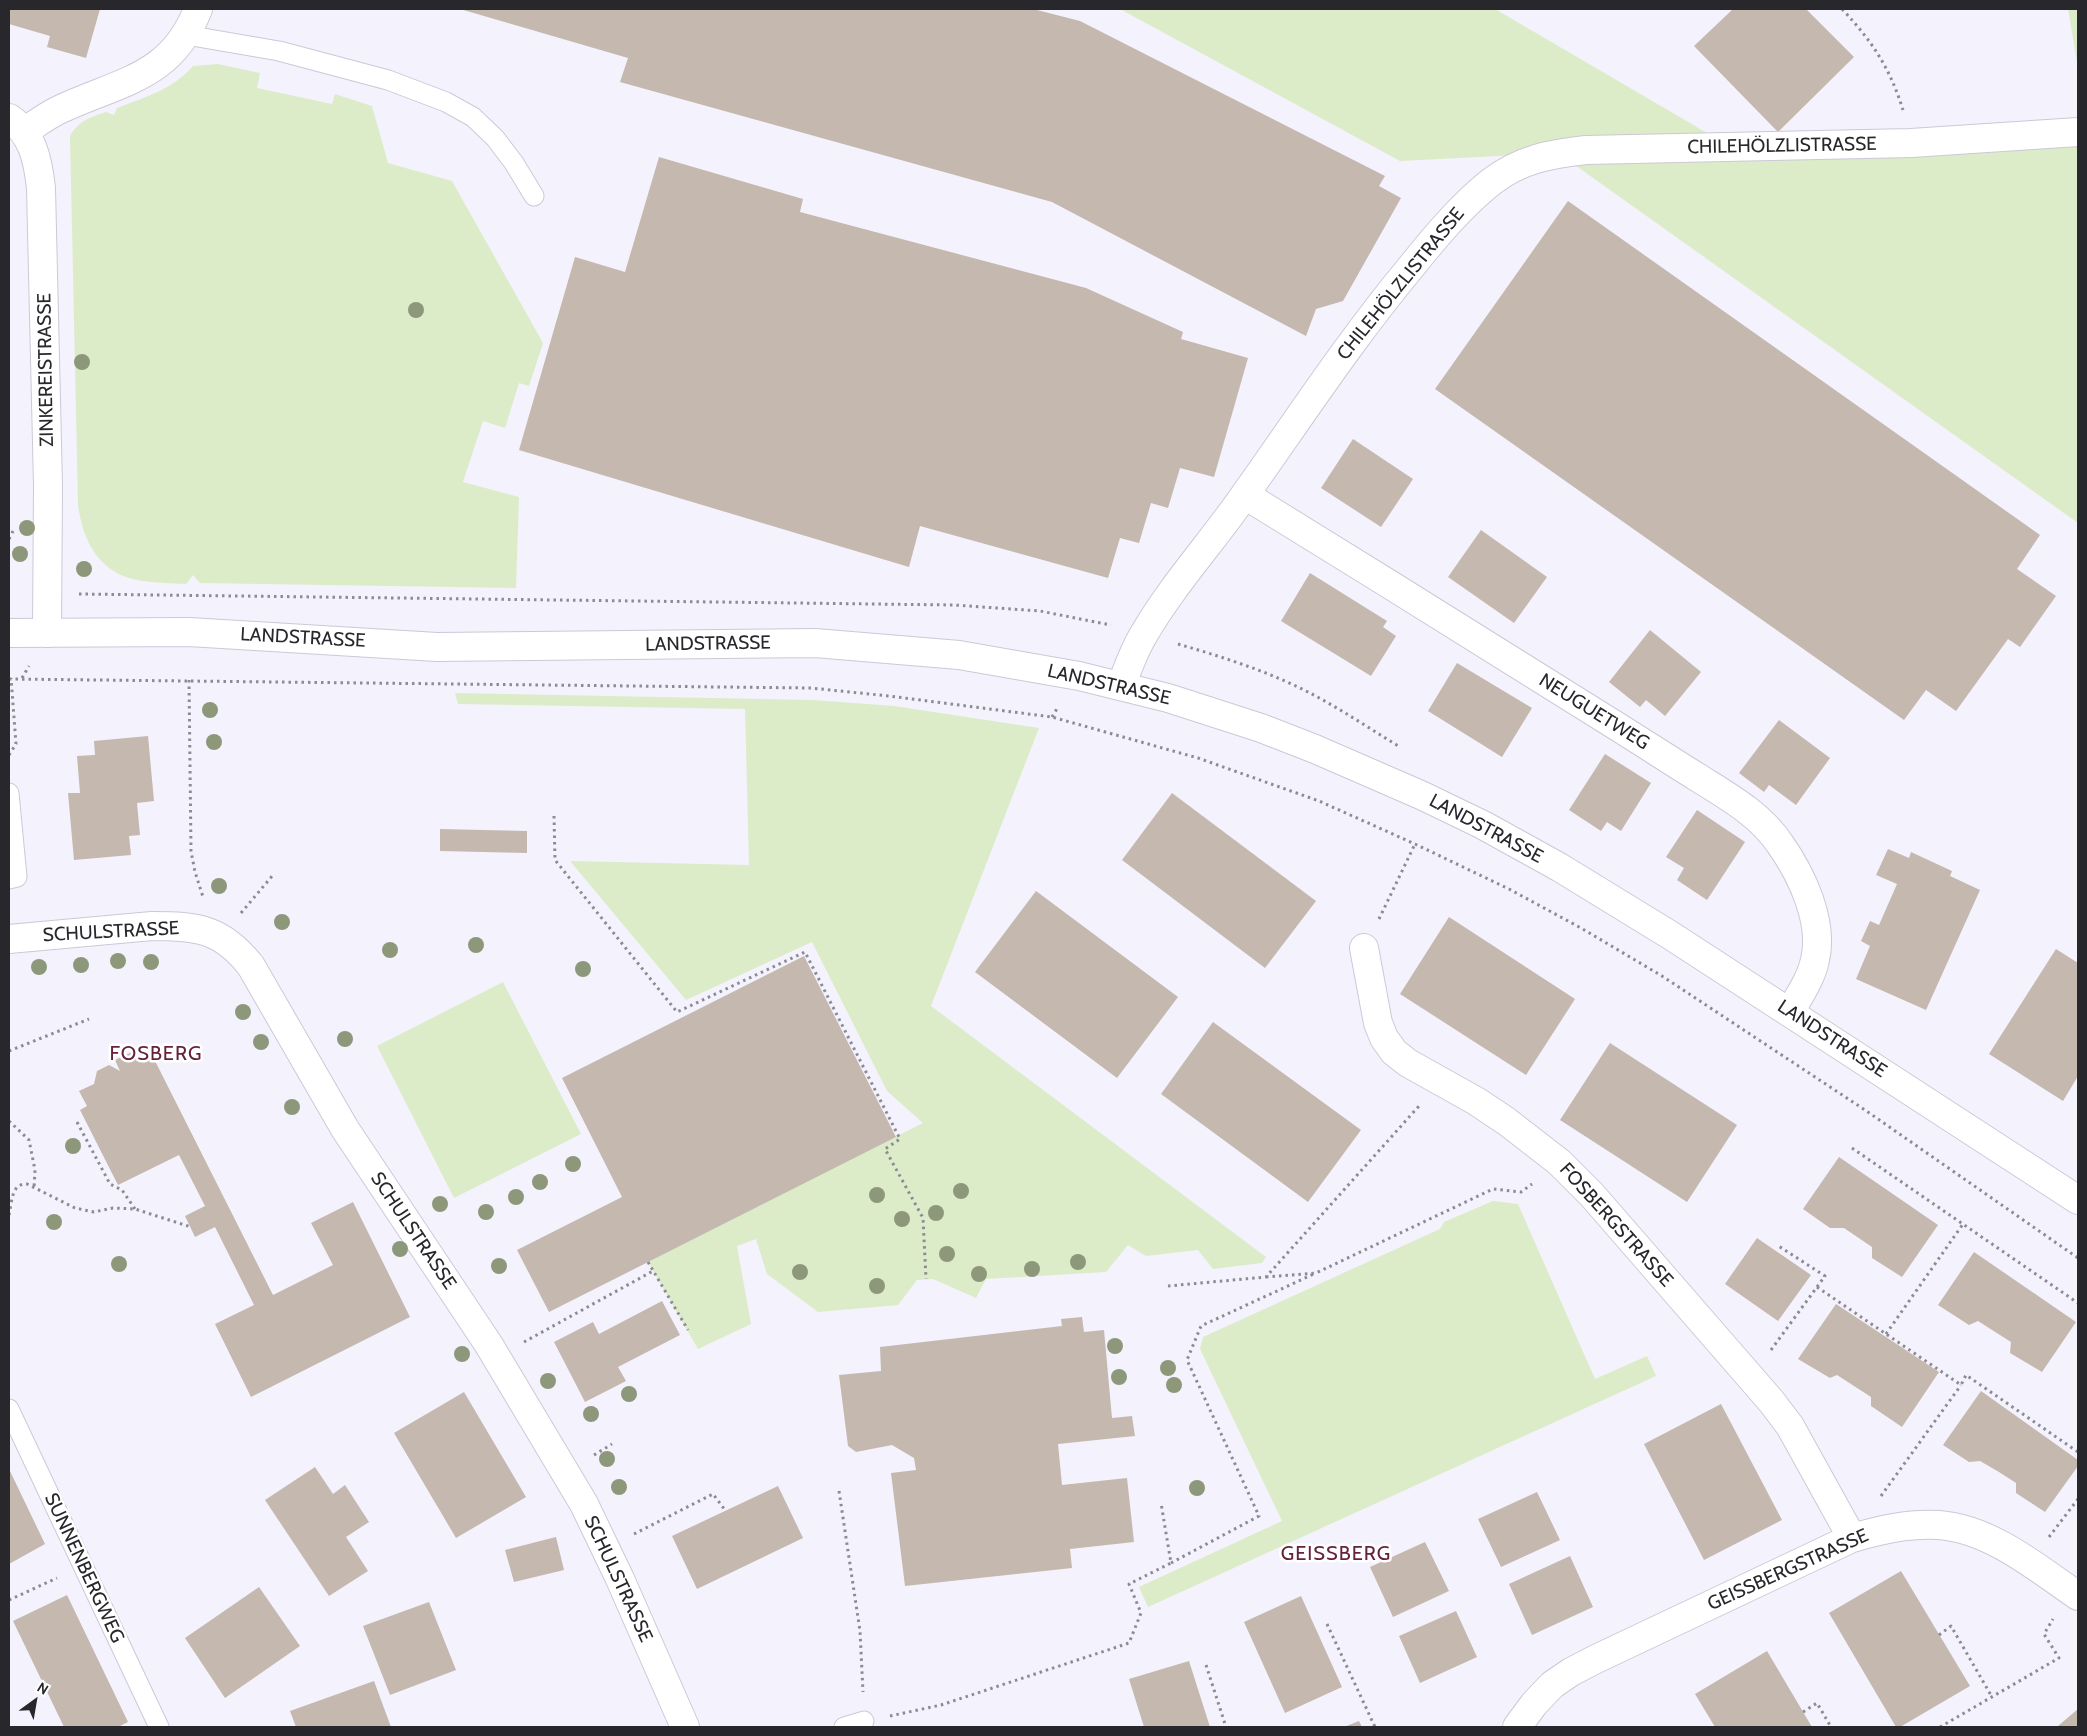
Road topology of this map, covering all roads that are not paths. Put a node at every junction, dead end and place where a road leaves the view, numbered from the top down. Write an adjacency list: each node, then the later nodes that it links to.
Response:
1 (198, 9): 2 (street)
2 (186, 35): 3 (street); 5 (lane)
3 (16, 125): 8 (street, ZINKEREISTRASSE)
4 (2078, 132): 6 (street, CHILEHÖLZLISTRASSE)
5 (534, 196)
6 (1245, 495): 9 (street, CHILEHÖLZLISTRASSE); 14 (street, NEUGUETWEG)
7 (9, 633): 8 (street, LANDSTRASSE)
8 (47, 633): 9 (street, LANDSTRASSE)
9 (1121, 686): 14 (street, LANDSTRASSE)
10 (9, 793): 11 (lane)
11 (9, 879)
12 (9, 939): 21 (street, SCHULSTRASSE)
13 (1364, 948): 17 (street, FOSBERGSTRASSE)
14 (1790, 1012): 15 (street, LANDSTRASSE)
15 (2078, 1200)
16 (9, 1409): 20 (lane, SUNNENBERGWEG)
17 (1852, 1538): 18 (street, GEISSBERGSTRASSE); 23 (street, GEISSBERGSTRASSE)
18 (2075, 1594)
19 (864, 1721): 22 (lane)
20 (159, 1727)
21 (685, 1727)
22 (844, 1727)
23 (1517, 1727)

